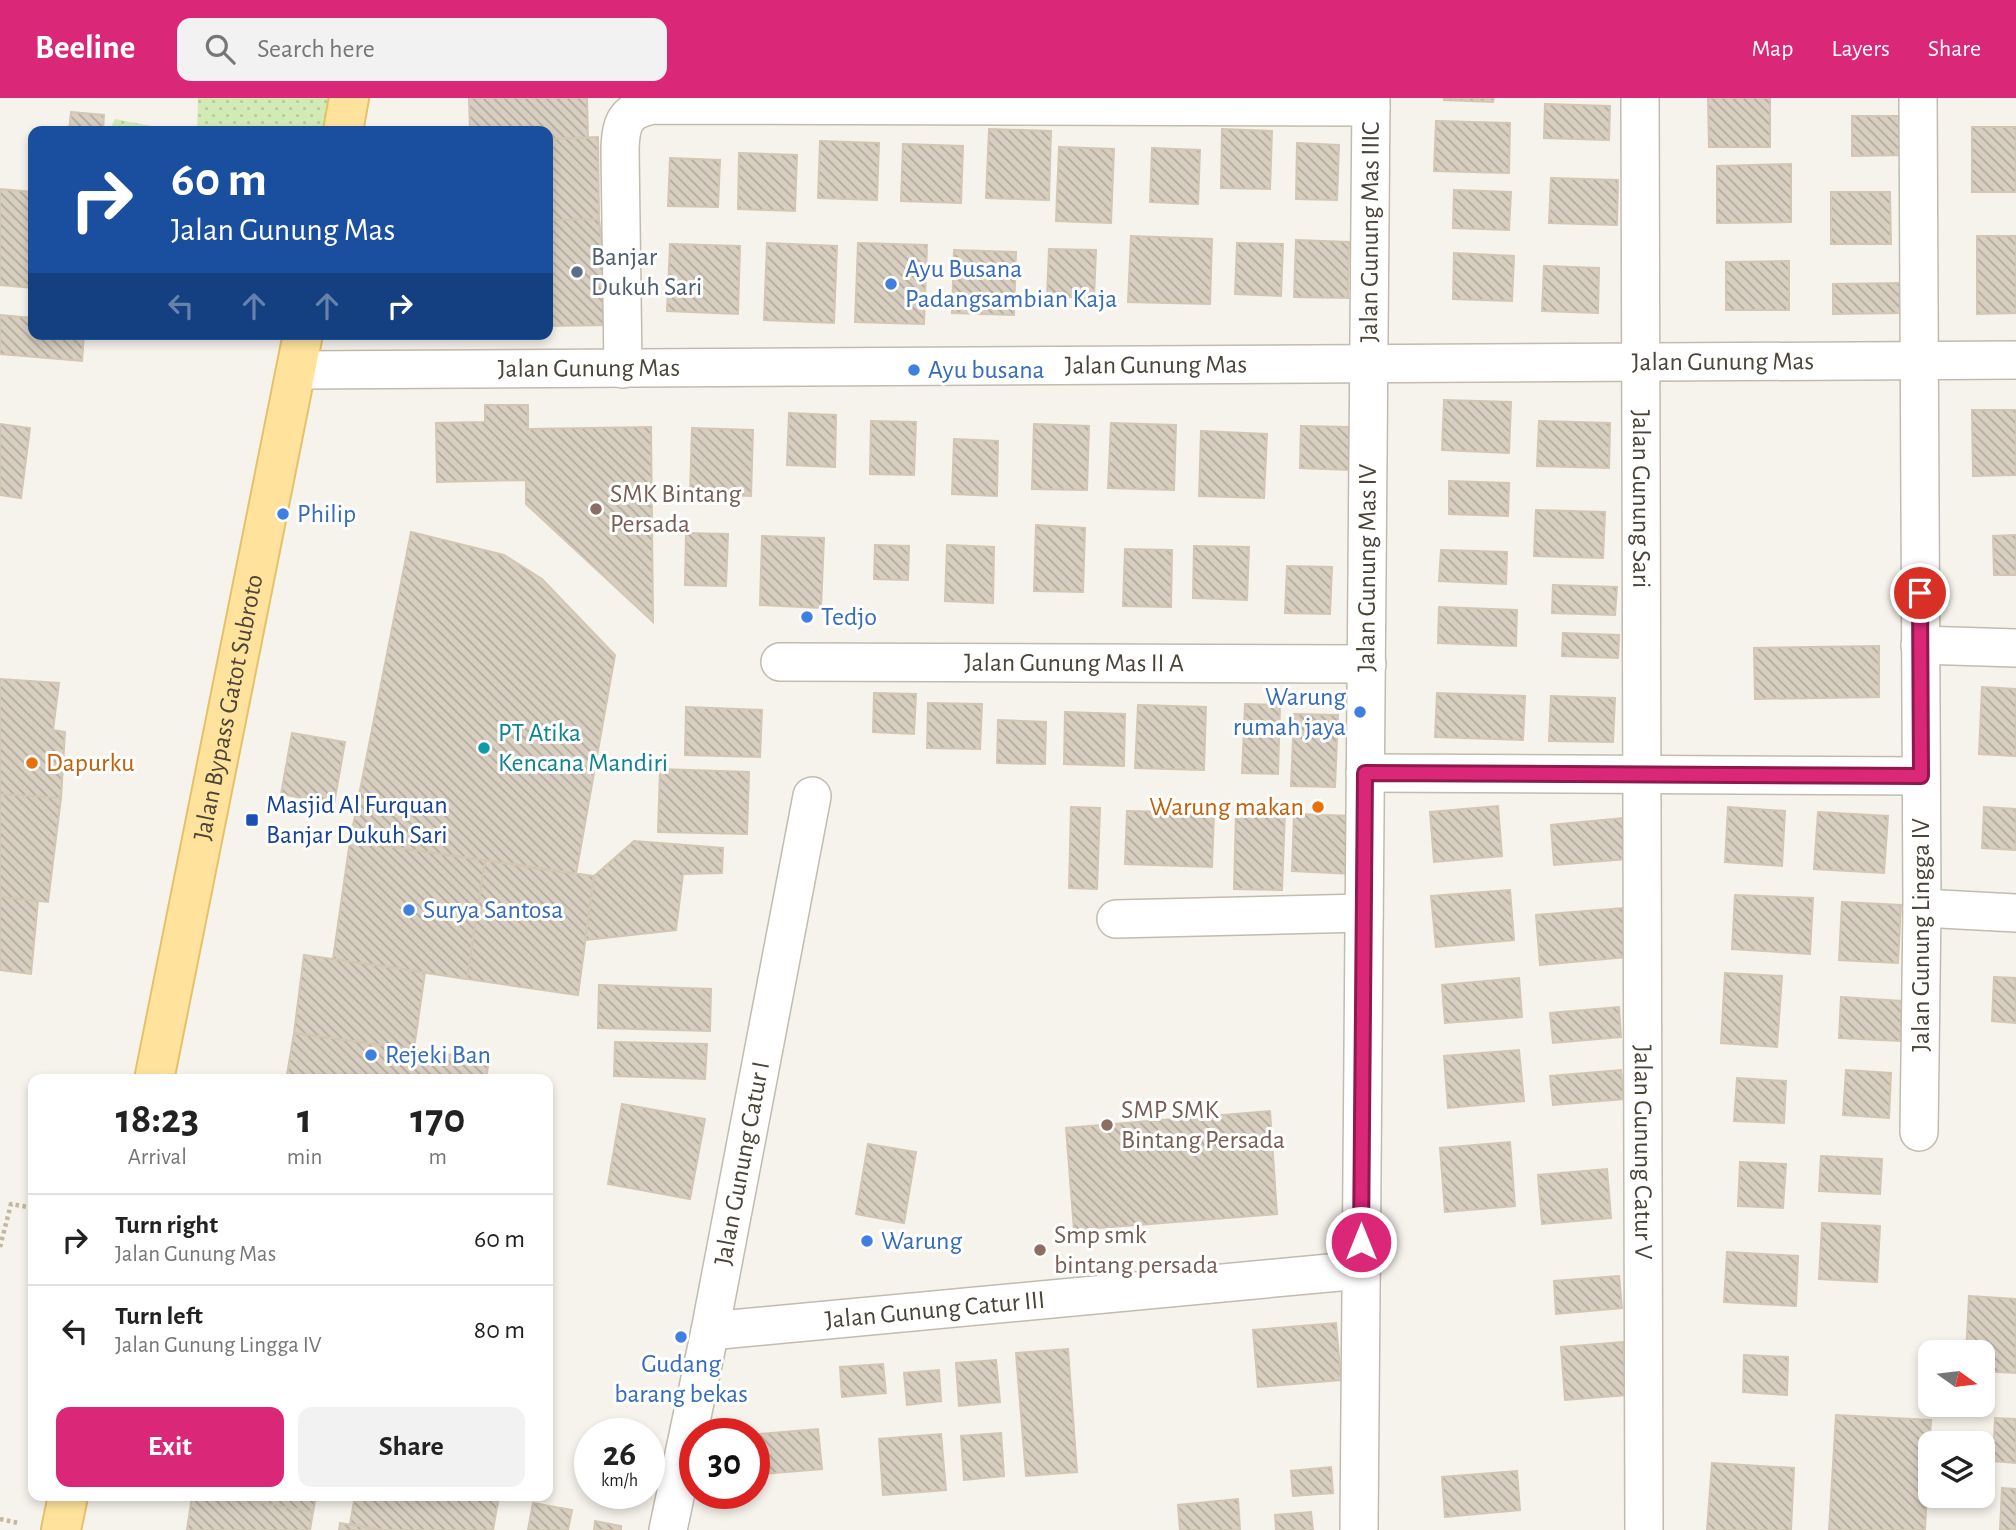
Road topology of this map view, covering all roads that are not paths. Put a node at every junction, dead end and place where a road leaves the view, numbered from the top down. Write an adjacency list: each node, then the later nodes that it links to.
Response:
1 (349, 98): 5 (main road)
2 (1640, 98): 9 (street, Jalan Gunung Sari)
3 (1918, 98): 7 (street, Jalan Gunung Lingga IV)
4 (1371, 103): 10 (street, Jalan Gunung Mas IIIC); 11 (street)
5 (344, 126)
6 (300, 352): 11 (street, Jalan Gunung Mas); 24 (main road, Jalan Bypass Gatot Subroto)
7 (1920, 360): 8 (street, Jalan Gunung Mas); 9 (street, Jalan Gunung Mas); 12 (street, Jalan Gunung Lingga IV)
8 (2016, 360)
9 (1640, 362): 10 (street, Jalan Gunung Mas); 17 (street, Jalan Gunung Sari)
10 (1369, 364): 11 (street, Jalan Gunung Mas); 15 (street, Jalan Gunung Mas IV)
11 (623, 369)
12 (1920, 645): 13 (street); 18 (street, Jalan Gunung Lingga IV)
13 (2016, 648)
14 (780, 662): 15 (street, Jalan Gunung Mas II A)
15 (1367, 664): 16 (street, Jalan Gunung Mas IV)
16 (1365, 773): 17 (street); 21 (street, Jalan Gunung Mas IV)
17 (1642, 774): 18 (street); 32 (street, Jalan Gunung Catur V)
18 (1921, 776): 20 (street, Jalan Gunung Lingga IV)
19 (812, 796): 27 (street, Jalan Gunung Catur I)
20 (1922, 908): 22 (street); 25 (street, Jalan Gunung Lingga IV)
21 (1364, 913): 23 (street); 26 (street, Jalan Gunung Mas IV)
22 (2016, 913)
23 (1116, 919)
24 (155, 1074)
25 (1919, 1132)
26 (1361, 1270): 27 (street, Jalan Gunung Catur III); 31 (street)
27 (710, 1331): 30 (street, Jalan Gunung Catur I)
28 (67, 1501): 29 (main road)
29 (61, 1530)
30 (668, 1530)
31 (1359, 1530)
32 (1644, 1530)

